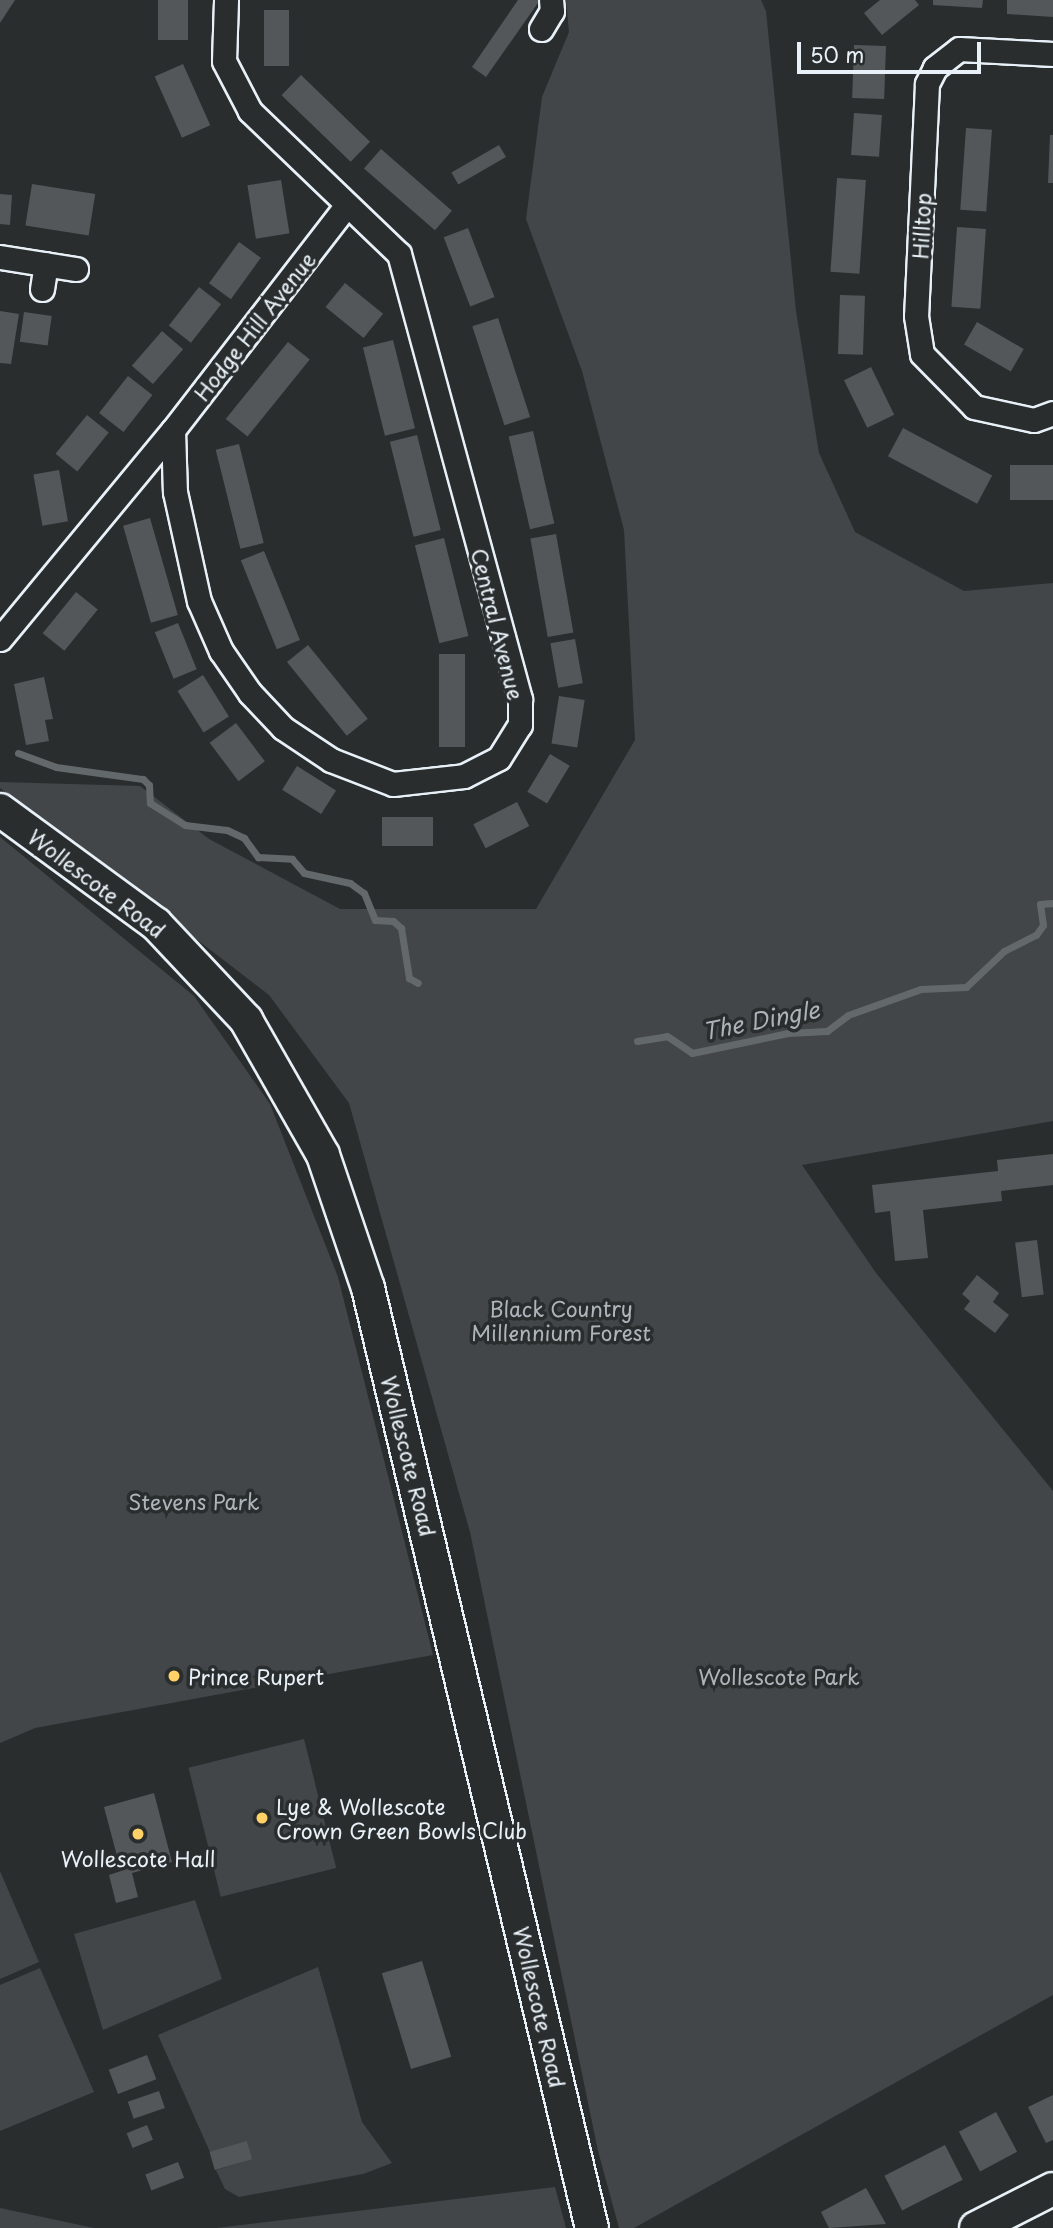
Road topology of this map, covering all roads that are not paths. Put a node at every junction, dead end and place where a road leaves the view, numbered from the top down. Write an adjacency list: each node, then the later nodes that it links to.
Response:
1 (226, 0): 5 (street)
2 (551, 0): 3 (street)
3 (541, 29)
4 (1053, 54): 10 (street, Hilltop)
5 (346, 206): 11 (street, Hodge Hill Avenue); 11 (street, Central Avenue)
6 (0, 257): 7 (street)
7 (46, 264): 8 (street); 9 (street)
8 (76, 269)
9 (41, 289)
10 (1053, 413)
11 (173, 430): 12 (street, Hodge Hill Avenue)
12 (0, 639)
13 (0, 810): 15 (street, Wollescote Road)
14 (1053, 2189): 16 (street)
15 (592, 2228)
16 (976, 2228)

